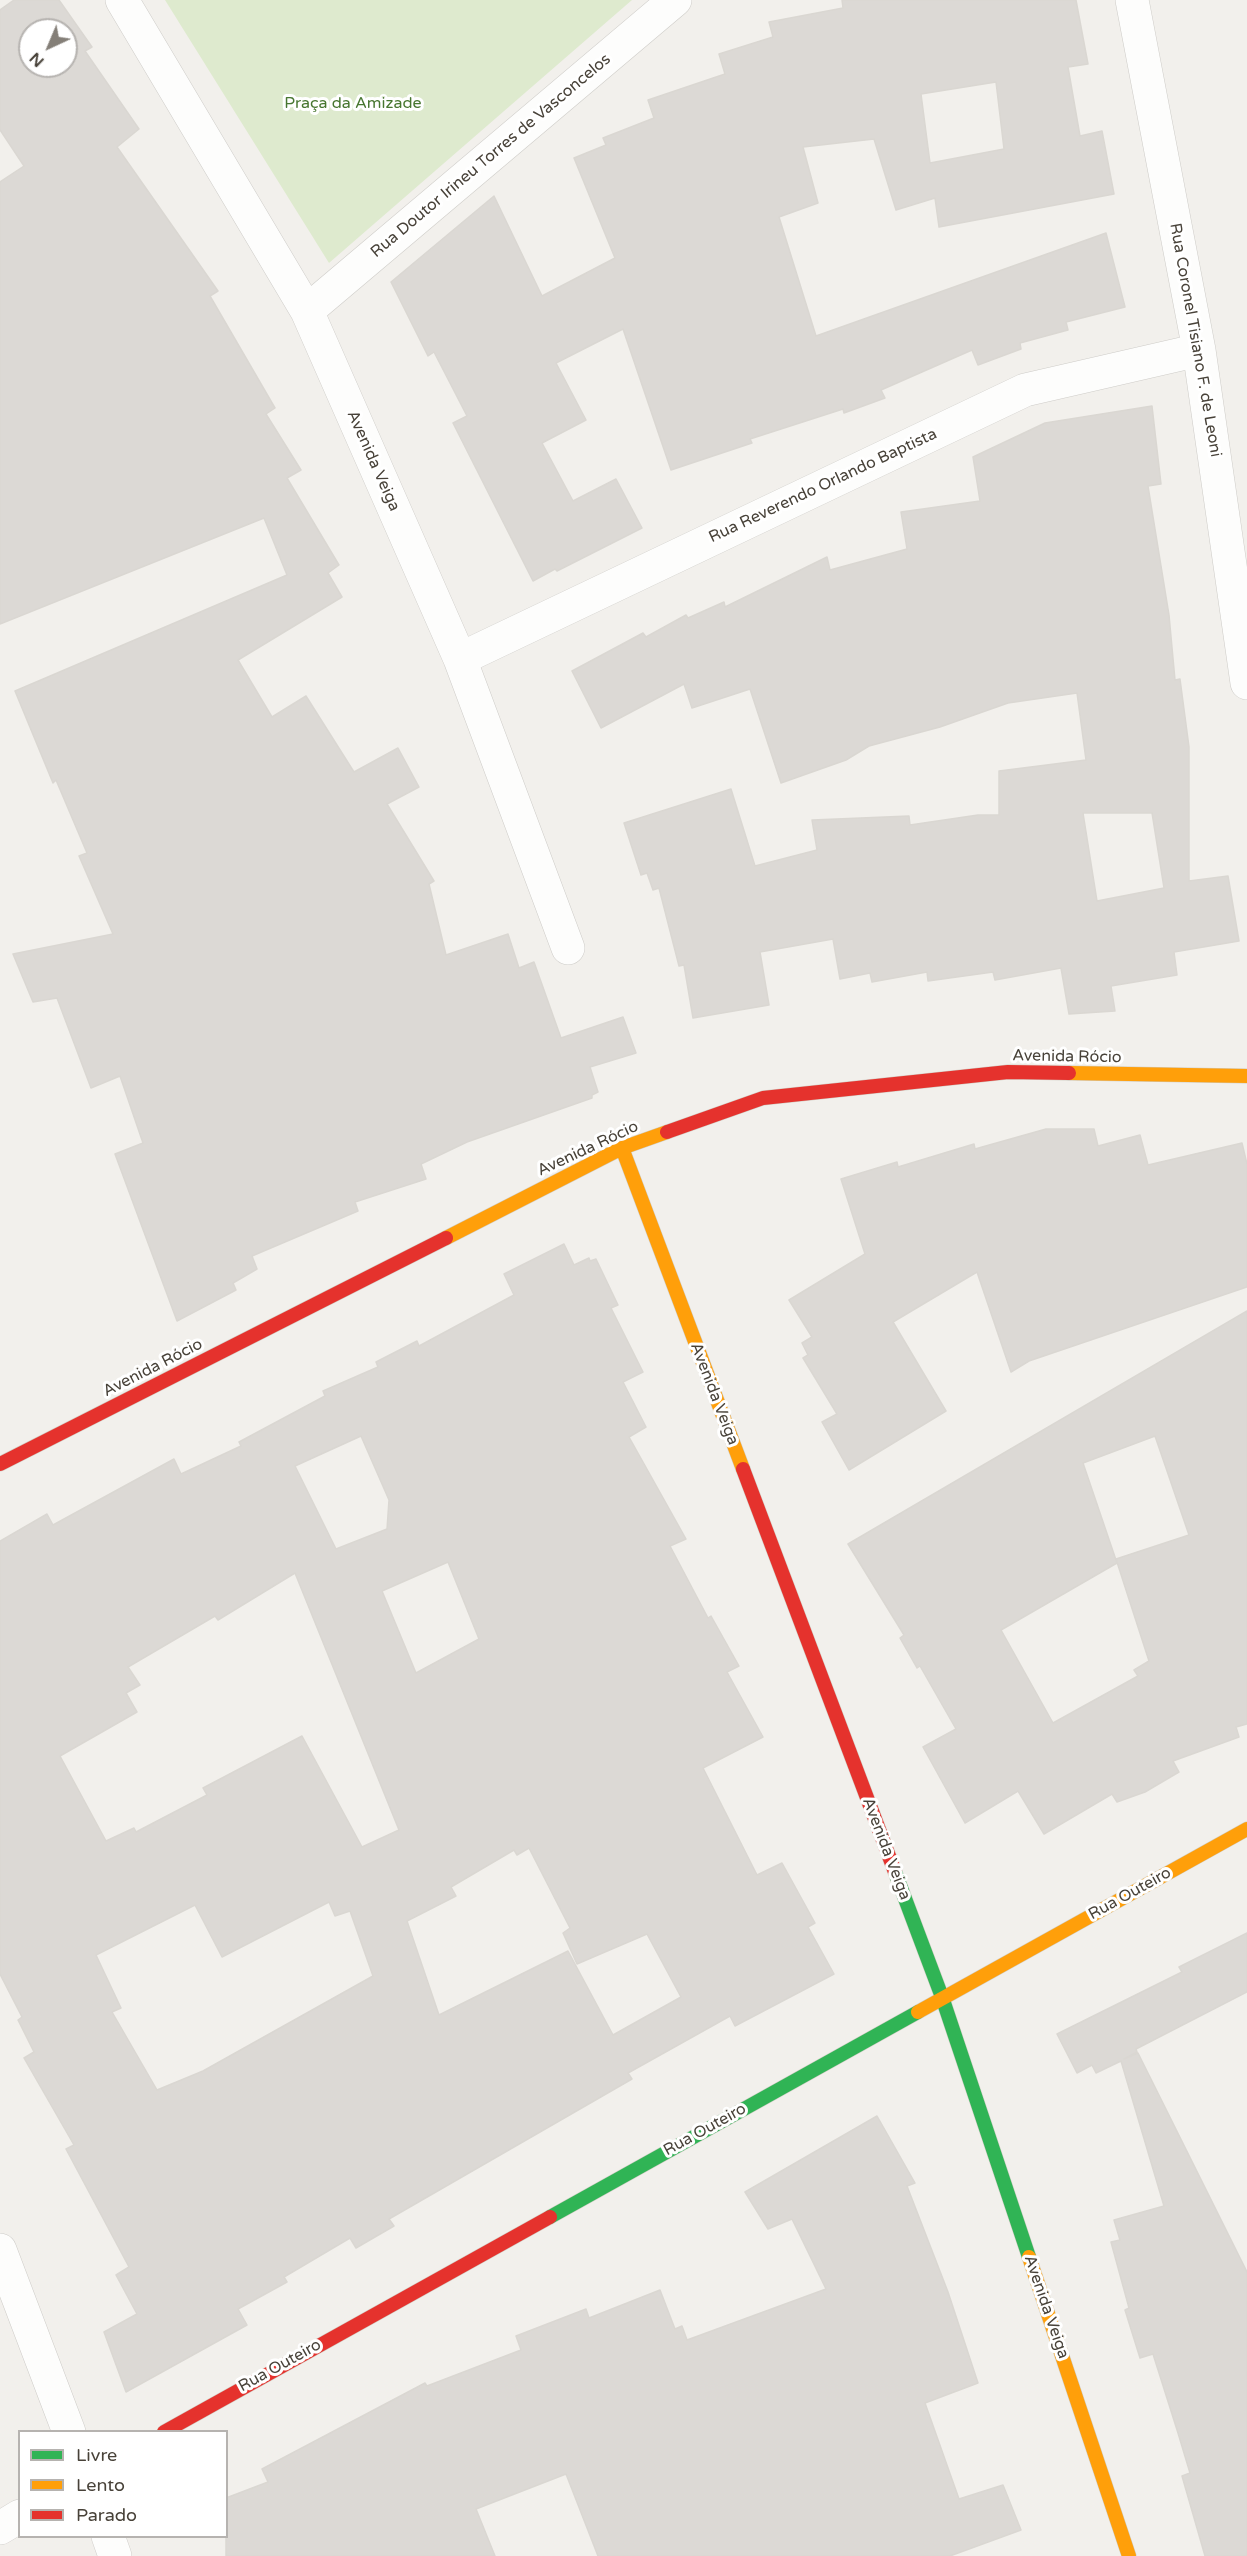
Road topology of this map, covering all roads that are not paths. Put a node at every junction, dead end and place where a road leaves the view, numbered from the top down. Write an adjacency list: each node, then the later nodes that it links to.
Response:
1 (122, 0): 4 (street, Avenida Veiga)
2 (675, 0): 4 (street, Rua Doutor Irineu Torres de Vasconcelos)
3 (1132, 0): 5 (street, Rua Coronel Tisiano F. de Leoni)
4 (307, 311): 6 (street, Avenida Veiga)
5 (1199, 350): 6 (street, Rua Reverendo Orlando Baptista); 7 (street, Rua Coronel Tisiano F. de Leoni)
6 (460, 659): 8 (street, Avenida Veiga)
7 (1247, 683)
8 (568, 948)
9 (1247, 1076): 10 (street, Avenida Rócio)
10 (622, 1148): 11 (street, Avenida Rócio); 13 (street, Avenida Veiga)
11 (0, 1464)
12 (1247, 1829): 13 (street, Rua Outeiro)
13 (942, 1997): 16 (street, Rua Outeiro); 21 (street, Avenida Veiga)
14 (0, 2250): 15 (street)
15 (68, 2430)
16 (168, 2430)
17 (18, 2517): 18 (street)
18 (0, 2528)
19 (109, 2538): 20 (street)
20 (115, 2556)
21 (1129, 2556)

